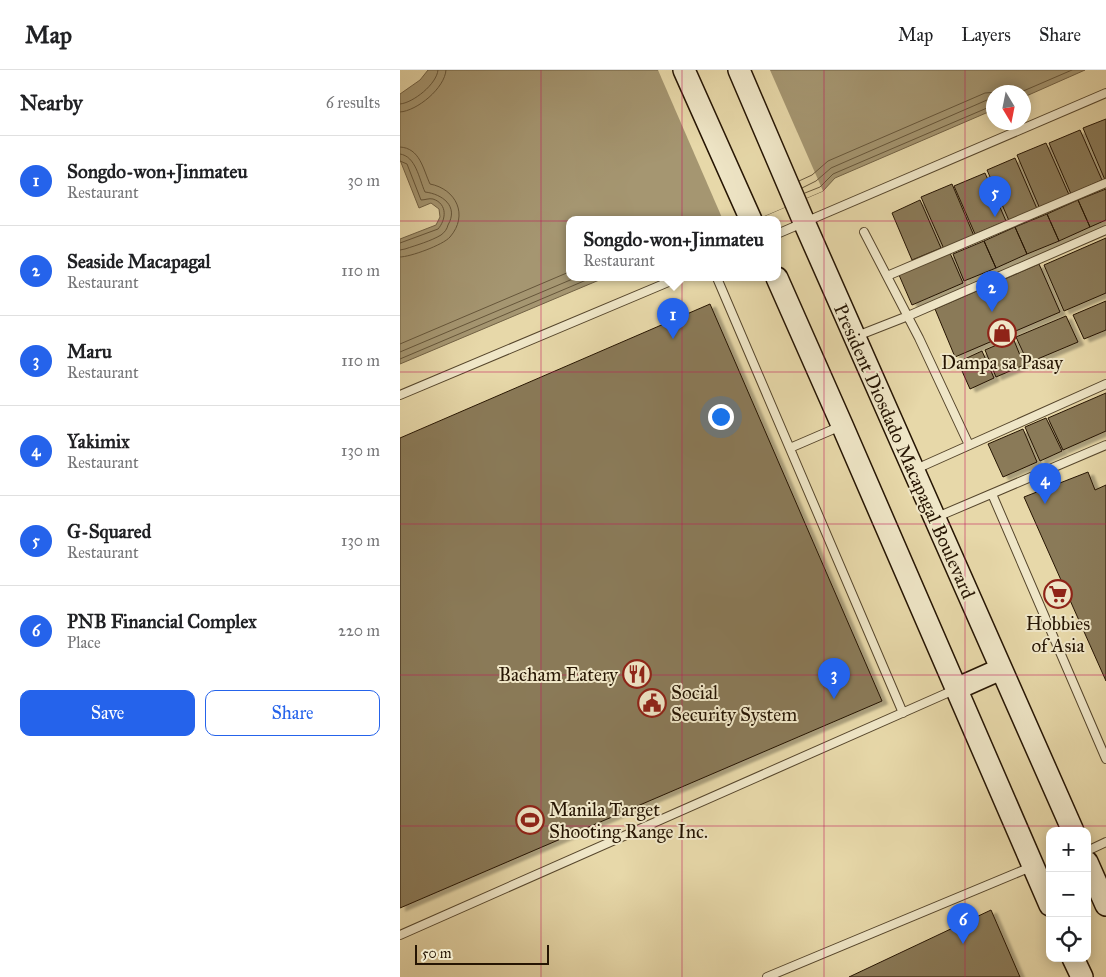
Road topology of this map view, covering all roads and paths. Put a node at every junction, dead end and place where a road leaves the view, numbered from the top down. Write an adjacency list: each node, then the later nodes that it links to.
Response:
1 (684, 70): 5 (main road)
2 (739, 70): 6 (main road, President Diosdado Macapagal Boulevard)
3 (1106, 93): 6 (lane)
4 (1106, 183): 10 (lane)
5 (749, 216)
6 (804, 222): 8 (lane); 15 (main road, President Diosdado Macapagal Boulevard)
7 (1106, 230): 14 (lane)
8 (781, 232)
9 (864, 232): 10 (lane)
10 (887, 276): 14 (lane)
11 (671, 281): 17 (lane)
12 (718, 281): 21 (lane)
13 (777, 281): 18 (main road)
14 (908, 316): 15 (lane); 19 (lane)
15 (855, 336): 22 (main road, President Diosdado Macapagal Boulevard)
16 (1106, 384): 19 (lane)
17 (400, 395)
18 (842, 425): 21 (lane); 26 (main road)
19 (969, 445): 22 (lane)
20 (1106, 445): 23 (lane)
21 (790, 448): 27 (lane)
22 (914, 470): 24 (main road, President Diosdado Macapagal Boulevard)
23 (992, 494): 24 (lane); 28 (lane)
24 (935, 518): 25 (main road, President Diosdado Macapagal Boulevard)
25 (1001, 669): 26 (main road); 29 (main road, President Diosdado Macapagal Boulevard)
26 (956, 689): 27 (lane); 32 (main road)
27 (903, 712): 36 (lane)
28 (1106, 759)
29 (1072, 827)
30 (1106, 842): 31 (lane)
31 (1091, 849)
32 (1033, 866): 34 (main road); 38 (lane)
33 (1091, 871): 35 (main road)
34 (1046, 896)
35 (1106, 905)
36 (400, 935)
37 (1075, 962): 39 (main road)
38 (766, 977)
39 (1082, 977)

